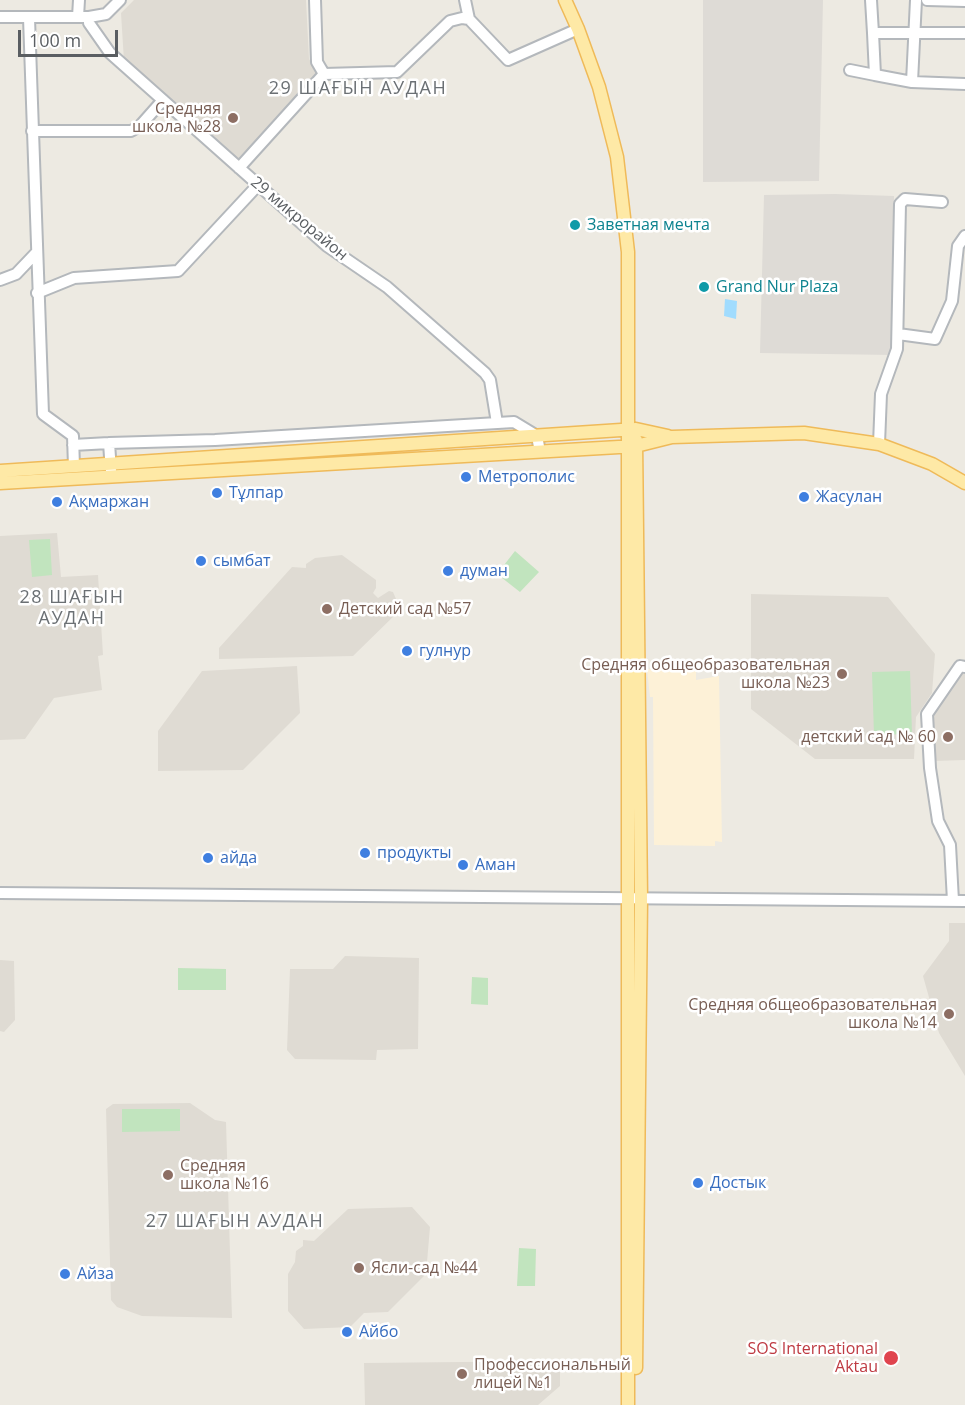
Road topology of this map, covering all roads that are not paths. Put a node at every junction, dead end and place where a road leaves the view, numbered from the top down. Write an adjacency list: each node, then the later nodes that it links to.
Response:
1 (79, 0): 12 (street)
2 (120, 0): 12 (street)
3 (315, 0): 20 (street)
4 (465, 0): 14 (street)
5 (565, 0): 15 (main road)
6 (573, 0): 15 (main road)
7 (871, 0): 17 (street)
8 (916, 0): 16 (street)
9 (927, 0): 10 (street)
10 (965, 0)
11 (0, 17): 13 (street)
12 (84, 17): 13 (street); 24 (street, 29 микрорайон)
13 (29, 18): 25 (street)
14 (469, 19): 15 (street); 20 (street)
15 (581, 27): 35 (main road)
16 (916, 32): 17 (street); 18 (street); 22 (street)
17 (873, 33): 21 (street)
18 (965, 33)
19 (849, 70): 21 (street)
20 (324, 74): 26 (street)
21 (875, 75): 22 (street)
22 (912, 82): 23 (street)
23 (965, 84)
24 (163, 100): 25 (street); 26 (street, 29 микрорайон)
25 (32, 131): 30 (street)
26 (239, 168): 27 (street, 29 микрорайон)
27 (258, 185): 32 (street); 34 (street, 29 микрорайон)
28 (942, 202): 33 (street)
29 (965, 236): 33 (street)
30 (36, 253): 31 (street); 32 (street)
31 (0, 280)
32 (37, 293): 40 (street)
33 (898, 334): 39 (street)
34 (497, 423): 36 (street); 38 (street)
35 (632, 429): 36 (main road); 37 (main road); 41 (main road)
36 (537, 436): 42 (street); 44 (main road)
37 (672, 437): 39 (main road); 41 (main road)
38 (109, 443): 40 (street); 44 (street)
39 (879, 444): 47 (main road)
40 (73, 445): 43 (street)
41 (632, 446): 42 (main road); 50 (main road); 51 (main road)
42 (540, 452): 44 (main road)
43 (74, 467): 44 (main road); 45 (main road)
44 (111, 470): 46 (main road)
45 (0, 471)
46 (0, 483)
47 (965, 483)
48 (963, 667): 52 (street)
49 (0, 893): 50 (street)
50 (627, 899): 51 (street); 54 (main road)
51 (640, 899): 52 (street); 55 (main road)
52 (953, 901): 53 (street)
53 (965, 901)
54 (628, 1405)
55 (636, 1405)

